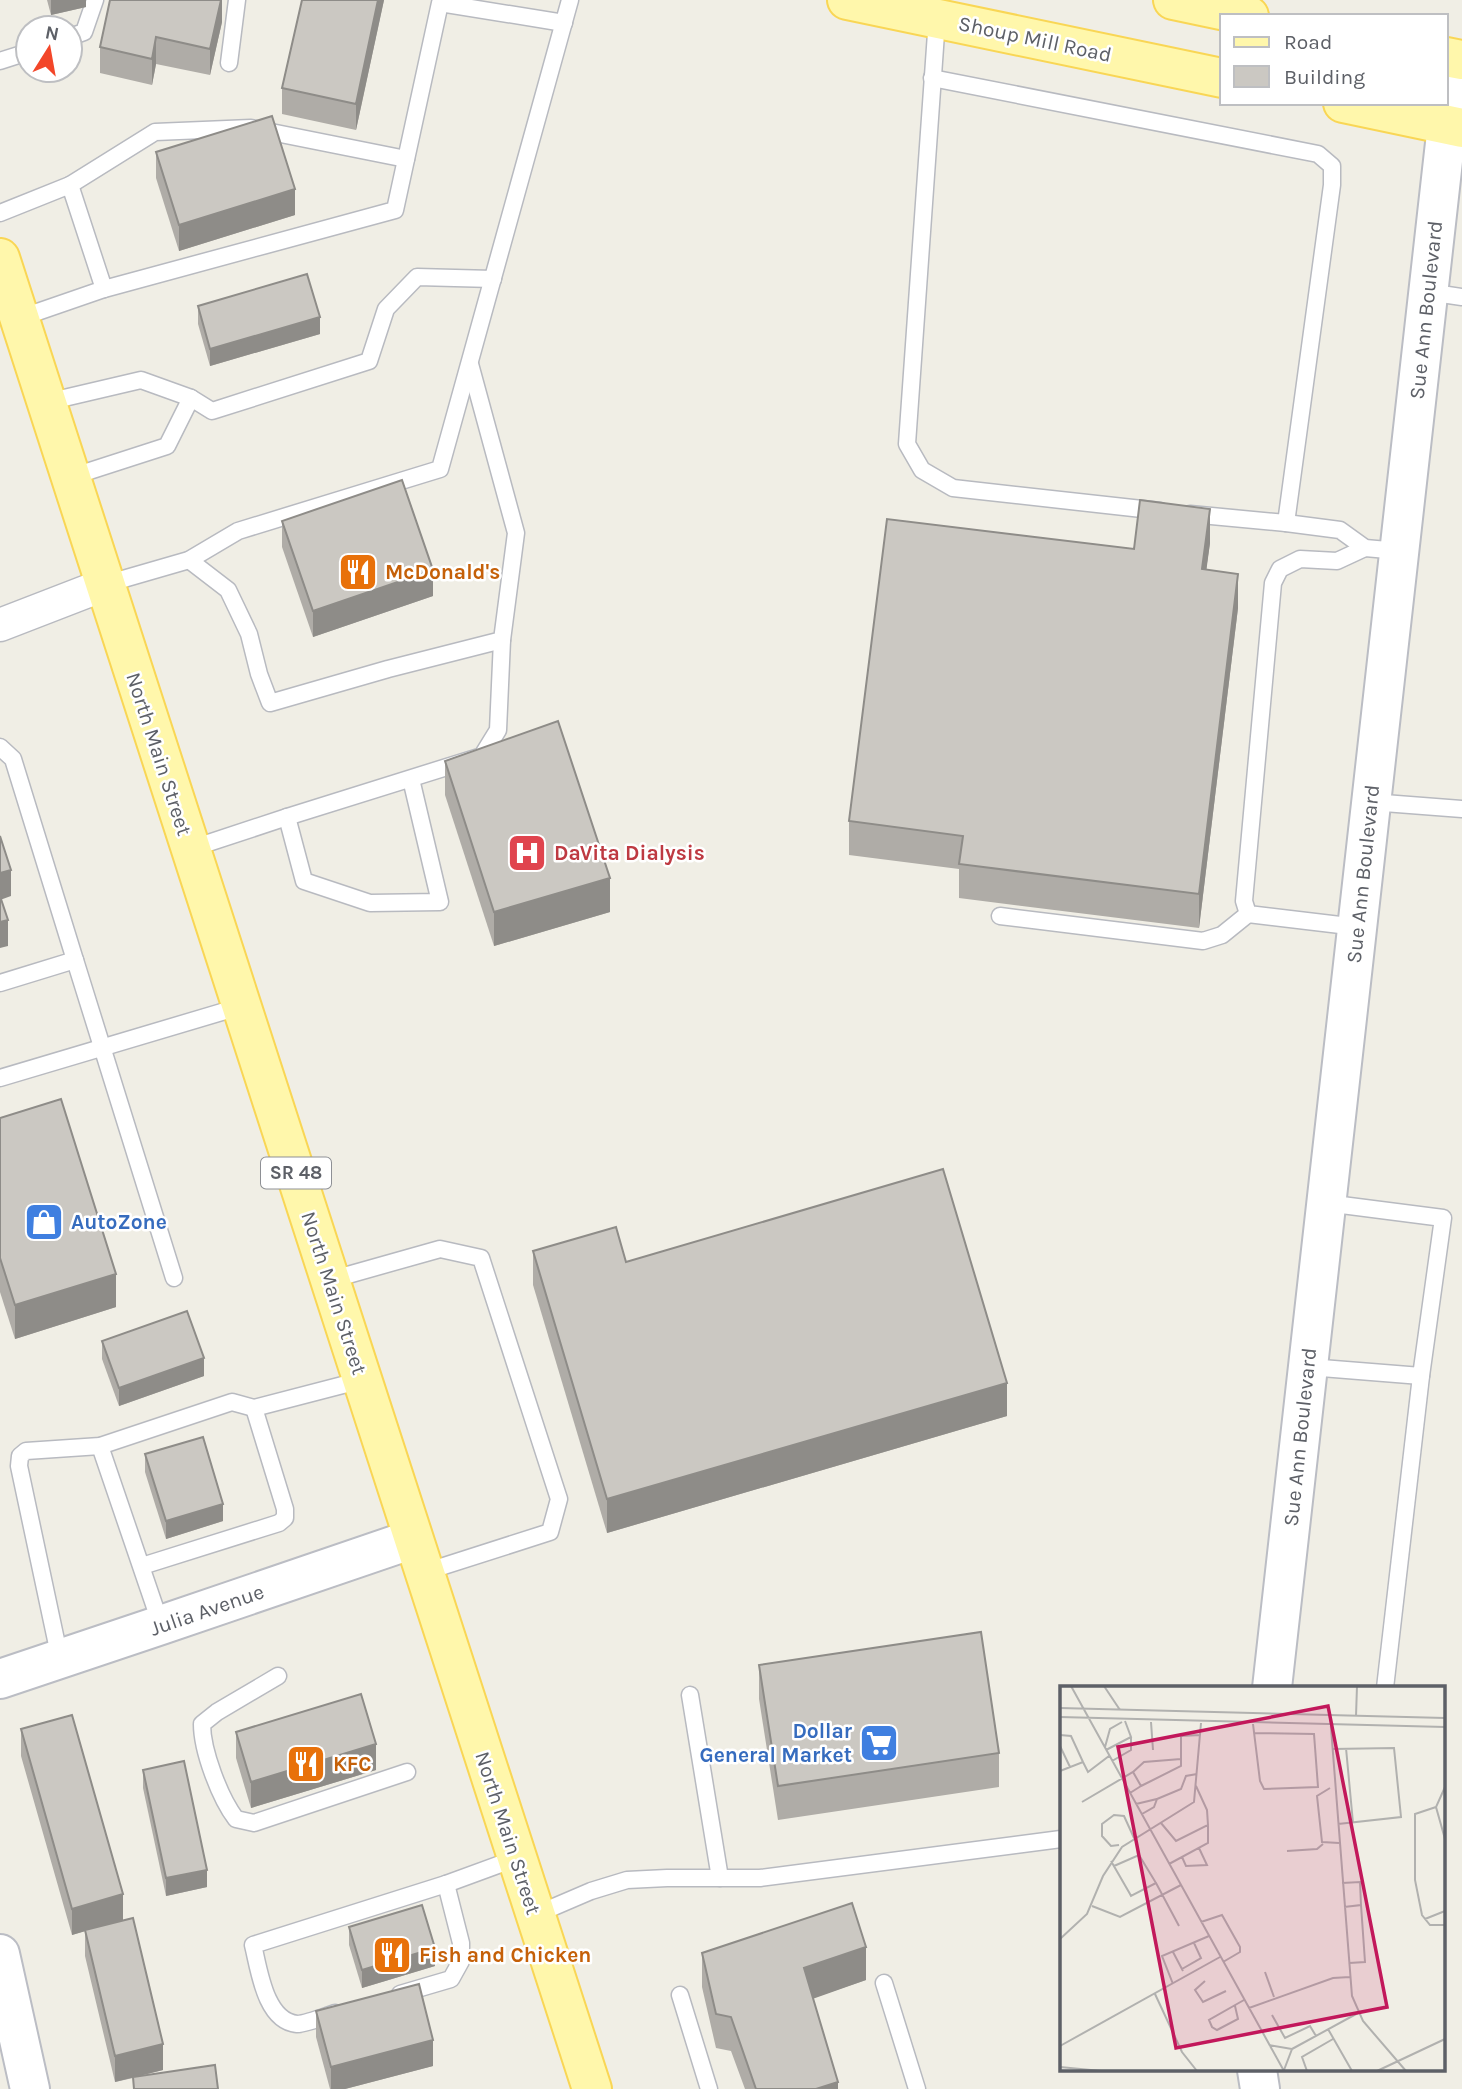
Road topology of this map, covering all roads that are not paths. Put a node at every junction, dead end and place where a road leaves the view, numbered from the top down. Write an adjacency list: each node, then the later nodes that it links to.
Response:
1 (95, 0): 9 (lane)
2 (237, 0): 11 (lane)
3 (570, 0): 8 (lane)
4 (847, 0): 7 (main road, Shoup Mill Road)
5 (1173, 0): 6 (main road)
6 (1240, 14)
7 (937, 19): 12 (lane); 13 (main road, Shoup Mill Road)
8 (564, 23): 16 (lane); 20 (lane)
9 (84, 32)
10 (1456, 59): 15 (street, Sue Ann Boulevard)
11 (229, 63)
12 (932, 78): 28 (lane); 28 (lane)
13 (1220, 78)
14 (1352, 105): 15 (main road)
15 (1454, 127): 22 (street, Sue Ann Boulevard)
16 (406, 159): 17 (lane); 21 (lane)
17 (70, 185): 18 (lane); 21 (lane)
18 (0, 213)
19 (0, 258): 23 (main road, North Main Street / SR 48)
20 (493, 279): 24 (lane); 25 (lane)
21 (104, 289): 23 (lane)
22 (1445, 295): 29 (street, Sue Ann Boulevard)
23 (20, 318): 26 (main road, North Main Street / SR 48)
24 (470, 363): 30 (lane); 33 (lane)
25 (191, 398): 26 (lane); 27 (lane)
26 (47, 402): 27 (main road, North Main Street / SR 48)
27 (71, 477): 31 (main road, North Main Street / SR 48)
28 (1286, 523): 29 (lane)
29 (1382, 550): 36 (street, Sue Ann Boulevard); 40 (lane)
30 (189, 560): 31 (lane); 33 (lane)
31 (106, 584): 32 (street); 39 (main road, North Main Street / SR 48)
32 (0, 625)
33 (502, 639): 35 (lane)
34 (0, 747): 43 (lane)
35 (411, 779): 38 (lane); 38 (lane)
36 (1371, 802): 37 (lane); 42 (street, Sue Ann Boulevard)
37 (1462, 809)
38 (286, 817): 39 (lane)
39 (190, 849): 45 (main road, North Main Street / SR 48)
40 (1248, 914): 41 (lane); 42 (lane)
41 (1000, 916)
42 (1357, 927): 48 (street, Sue Ann Boulevard)
43 (75, 960): 44 (lane); 46 (lane)
44 (0, 983)
45 (242, 1006): 46 (lane); 50 (main road, North Main Street / SR 48)
46 (102, 1048): 47 (lane); 49 (lane)
47 (0, 1078)
48 (1326, 1203): 51 (street, Sue Ann Boulevard); 52 (lane)
49 (173, 1278)
50 (330, 1280): 53 (main road, North Main Street / SR 48); 56 (lane)
51 (1308, 1367): 52 (lane); 62 (street, Sue Ann Boulevard)
52 (1421, 1376): 63 (lane)
53 (362, 1380): 54 (lane); 56 (main road, North Main Street / SR 48)
54 (254, 1408): 55 (lane); 57 (lane)
55 (100, 1446): 57 (lane); 59 (lane)
56 (418, 1556): 58 (street, Julia Avenue); 67 (main road, North Main Street / SR 48)
57 (142, 1566): 58 (lane)
58 (162, 1625): 59 (street, Julia Avenue)
59 (60, 1659): 61 (street, Julia Avenue)
60 (278, 1676): 65 (lane)
61 (0, 1679)
62 (1272, 1686)
63 (1385, 1686)
64 (690, 1695): 68 (lane)
65 (407, 1772)
66 (1060, 1839): 68 (lane)
67 (517, 1858): 69 (lane); 70 (main road, North Main Street / SR 48)
68 (720, 1878): 70 (lane)
69 (446, 1884): 74 (lane); 75 (lane)
70 (535, 1915): 77 (main road, North Main Street / SR 48)
71 (0, 1954): 76 (street)
72 (884, 1983): 79 (lane)
73 (680, 1995): 78 (lane)
74 (387, 1998)
75 (349, 2009)
76 (30, 2089)
77 (592, 2089)
78 (709, 2089)
79 (917, 2089)

